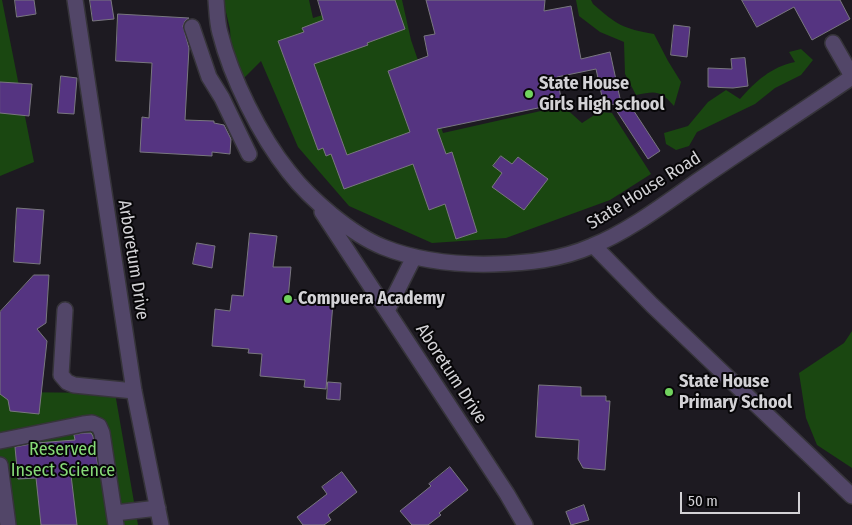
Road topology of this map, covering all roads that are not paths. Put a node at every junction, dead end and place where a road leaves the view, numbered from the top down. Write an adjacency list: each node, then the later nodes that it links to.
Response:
1 (74, 0): 14 (street, Arboretum Drive)
2 (216, 0): 6 (street, State House Road)
3 (192, 27): 7 (street)
4 (833, 42): 5 (street)
5 (852, 76): 10 (street, State House Road)
6 (238, 81): 7 (street); 9 (street, State House Road)
7 (214, 86): 8 (street)
8 (249, 154)
9 (310, 195): 11 (street, State House Road); 13 (street, Aboretum Drive)
10 (594, 246): 11 (street, State House Road); 17 (street)
11 (414, 257): 13 (street)
12 (65, 310): 14 (street)
13 (387, 311): 22 (street, Aboretum Drive)
14 (134, 391): 18 (street, Arboretum Drive)
15 (0, 441): 19 (street)
16 (0, 465): 20 (street)
17 (852, 496)
18 (158, 508): 19 (street); 21 (street, Arboretum Drive)
19 (116, 519)
20 (8, 525)
21 (161, 525)
22 (526, 525)

